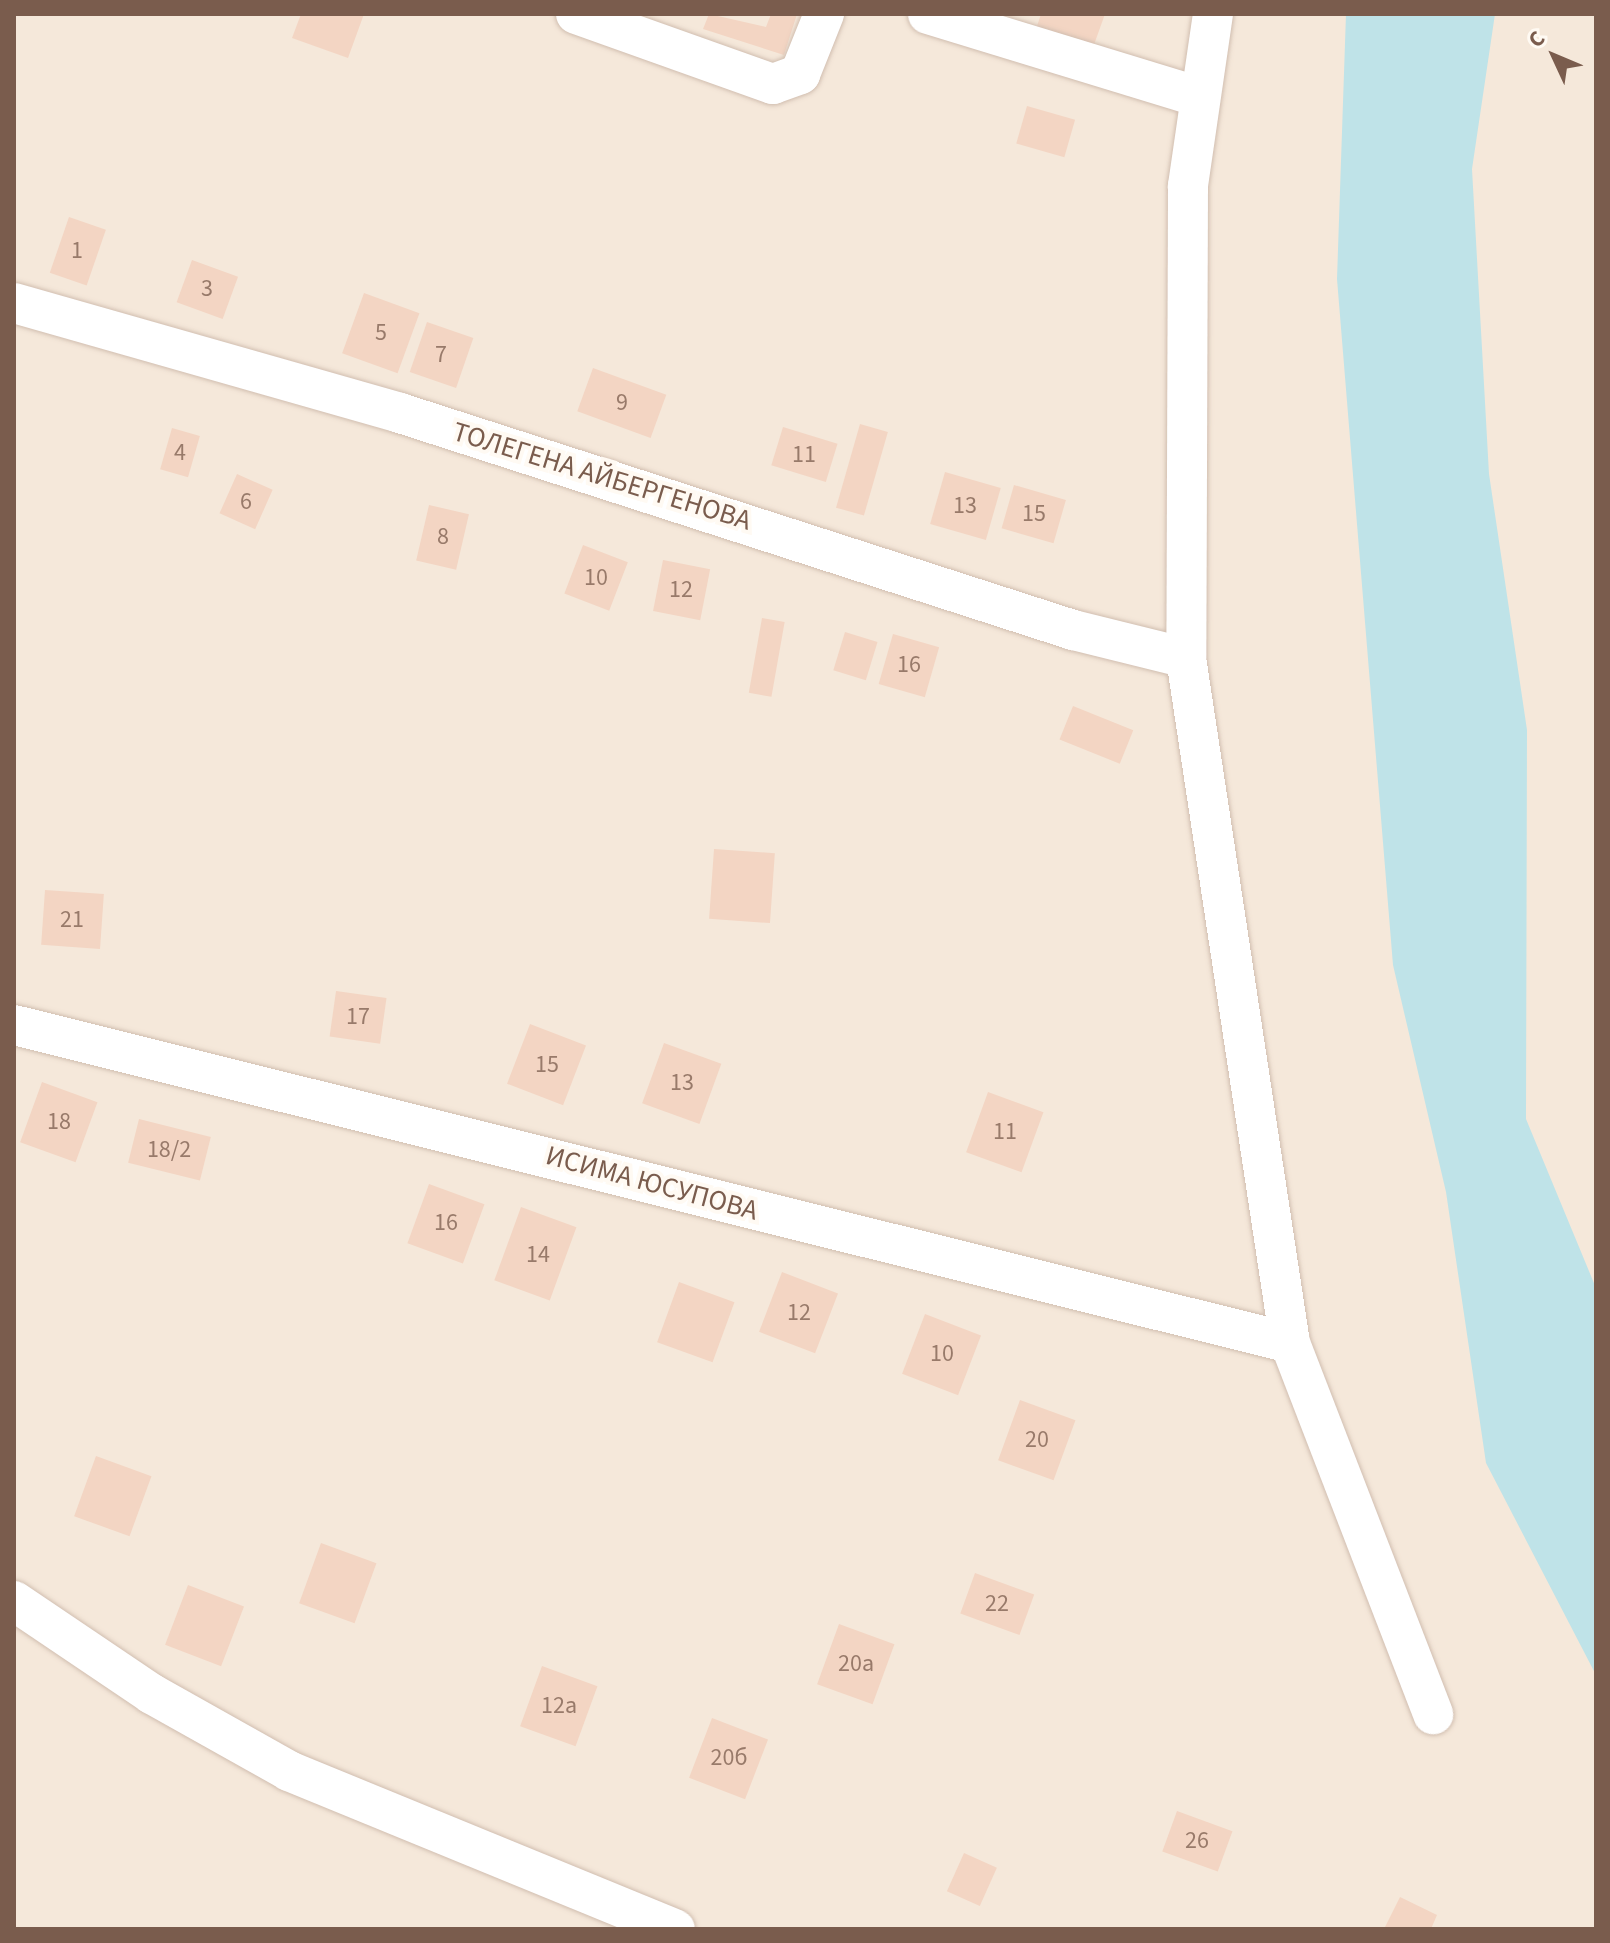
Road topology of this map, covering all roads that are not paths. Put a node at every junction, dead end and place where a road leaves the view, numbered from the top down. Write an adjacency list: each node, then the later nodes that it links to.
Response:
1 (576, 14): 2 (street)
2 (824, 14)
3 (928, 14): 5 (street)
4 (1213, 14): 5 (street)
5 (1200, 97): 7 (street)
6 (14, 303): 7 (street, ТОЛЕГЕНА АЙБЕРГЕНОВА)
7 (1186, 658): 9 (street)
8 (14, 1025): 9 (street, ИСИМА ЮСУПОВА)
9 (1290, 1343): 11 (street)
10 (14, 1601): 12 (street)
11 (1433, 1714)
12 (675, 1929)

